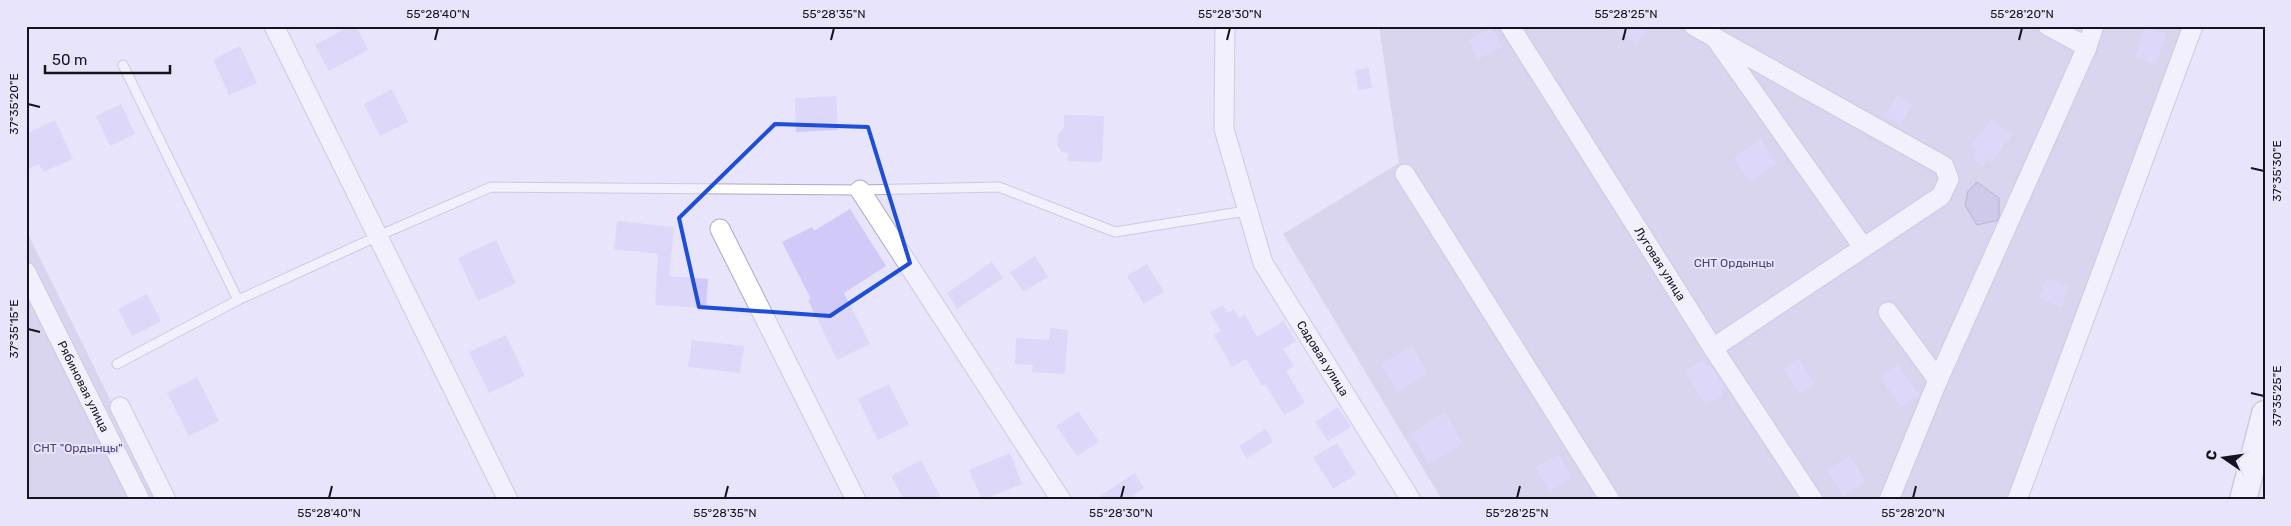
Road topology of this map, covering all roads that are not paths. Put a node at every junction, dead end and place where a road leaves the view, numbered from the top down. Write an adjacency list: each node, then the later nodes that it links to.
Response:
1 (274, 26): 15 (street)
2 (1225, 26): 13 (street, Садовая улица)
3 (1510, 26): 20 (street, Луговая улица)
4 (1694, 26): 8 (street)
5 (2048, 26): 9 (street)
6 (2094, 26): 9 (street)
7 (2193, 26): 35 (street)
8 (1715, 38): 16 (street); 16 (street)
9 (2087, 48): 22 (street)
10 (122, 65): 18 (lane)
11 (1405, 174): 32 (street)
12 (860, 190): 13 (lane); 15 (lane); 30 (street)
13 (1246, 211): 31 (street, Садовая улица)
14 (720, 229): 29 (street)
15 (378, 236): 18 (lane); 28 (street)
16 (1864, 247): 20 (street)
17 (26, 272): 26 (street, Рябиновая улица)
18 (238, 300): 21 (lane)
19 (1888, 312): 22 (street)
20 (1713, 348): 33 (street, Луговая улица)
21 (117, 364)
22 (1938, 380): 34 (street)
23 (120, 407): 27 (street)
24 (2265, 414): 25 (street)
25 (2260, 455): 36 (street)
26 (140, 500)
27 (166, 500)
28 (508, 500)
29 (856, 500)
30 (1061, 500)
31 (1410, 500)
32 (1610, 500)
33 (1813, 500)
34 (1889, 500)
35 (2017, 500)
36 (2243, 500)

